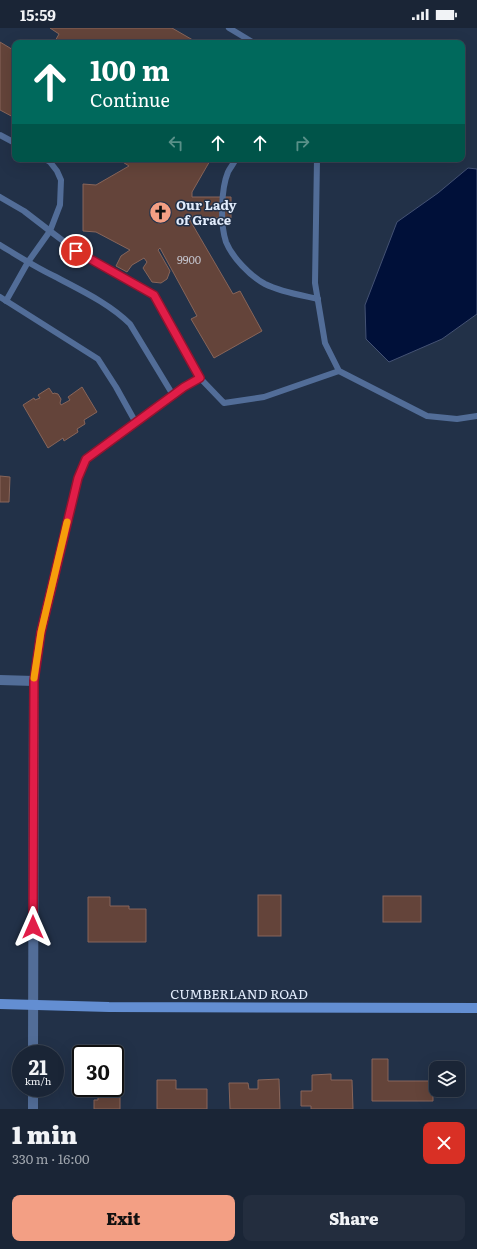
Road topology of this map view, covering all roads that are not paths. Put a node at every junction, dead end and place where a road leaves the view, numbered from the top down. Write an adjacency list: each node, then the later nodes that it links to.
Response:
1 (228, 28): 2 (lane)
2 (249, 40)
3 (0, 135): 4 (lane)
4 (12, 141)
5 (50, 162): 9 (lane)
6 (234, 162): 13 (lane)
7 (317, 162): 13 (lane)
8 (0, 196): 9 (lane)
9 (50, 231): 11 (lane); 16 (lane)
10 (0, 245): 11 (lane)
11 (28, 262): 14 (lane); 17 (lane)
12 (0, 298): 14 (lane)
13 (318, 299): 15 (lane)
14 (6, 302): 19 (lane)
15 (339, 371): 16 (lane); 18 (lane)
16 (200, 378): 17 (lane)
17 (174, 395): 19 (lane)
18 (477, 416)
19 (136, 423): 21 (lane)
20 (0, 680): 21 (street)
21 (34, 681): 23 (street)
22 (0, 1004): 23 (street, CUMBERLAND ROAD)
23 (33, 1004): 24 (street, CUMBERLAND ROAD); 25 (street)
24 (477, 1008)
25 (33, 1045)
26 (33, 1097): 27 (street)
27 (33, 1109)

